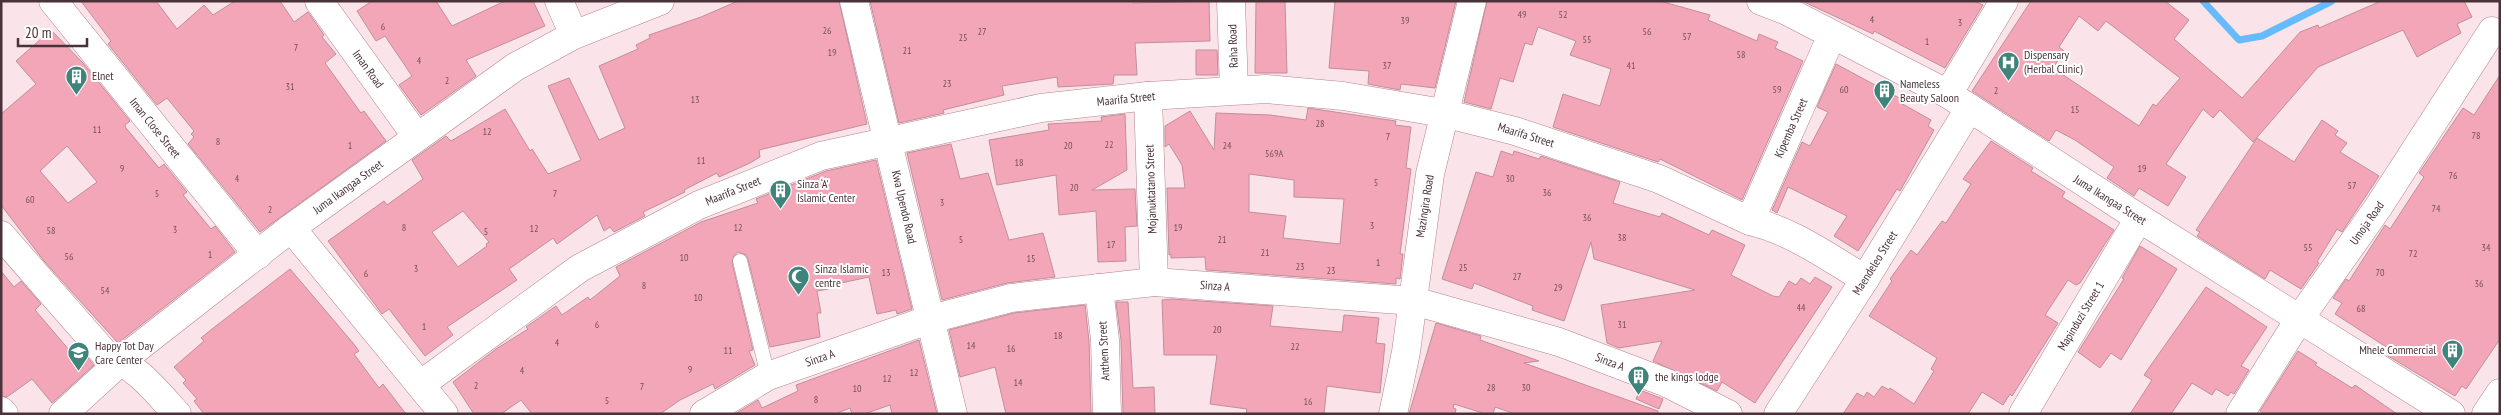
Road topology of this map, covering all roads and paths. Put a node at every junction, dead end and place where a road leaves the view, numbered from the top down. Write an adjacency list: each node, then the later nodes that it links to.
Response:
1 (53, 1): 24 (street, Iman Close Street)
2 (319, 1): 18 (street, Iman Road)
3 (559, 1): 12 (street)
4 (660, 1): 12 (street, Juma Ikangaa Street)
5 (854, 1): 19 (street, Kwa Upendo Road)
6 (1231, 1): 14 (street, Raha Road)
7 (1472, 1): 17 (street, Mazingira Road)
8 (1761, 1): 10 (street, Juma Ikangaa Street)
9 (2004, 1): 16 (street, Maendeleo Street)
10 (1789, 6): 13 (street, Juma Ikangaa Street)
11 (2492, 31): 30 (street, Umoja Road)
12 (574, 35): 18 (street, Juma Ikangaa Street)
13 (1832, 35): 16 (street, Juma Ikangaa Street); 21 (street, Kipemba Street)
14 (1234, 90): 15 (street, Maarifa Street); 17 (street, Maarifa Street)
15 (1148, 96): 19 (street, Maarifa Street); 27 (street, Mojanuktatano Street)
16 (1958, 102): 20 (street, Juma Ikangaa Street); 26 (street, Maendeleo Street)
17 (1443, 114): 21 (street, Maarifa Street); 29 (street, Mazingira Road)
18 (417, 137): 22 (street, Juma Ikangaa Street)
19 (889, 141): 31 (street, Kwa Upendo Road); 34 (street, Maarifa Street)
20 (2139, 218): 30 (street, Juma Ikangaa Street); 47 (street, Mapinduzi Street 1)
21 (1750, 221): 26 (street, Maarifa Street)
22 (291, 228): 24 (street, Juma Ikangaa Street); 34 (street)
23 (1, 235): 32 (street)
24 (258, 255): 32 (street, Juma Ikangaa Street)
25 (740, 261): 33 (lane)
26 (1866, 279): 46 (street, Maendeleo Street)
27 (1154, 282): 28 (street, Sinza A); 29 (street, Sinza A)
28 (1099, 288): 31 (street, Sinza A); 43 (street, Anthem Street)
29 (1414, 300): 44 (street, Mazingira Road); 45 (street, Sinza A)
30 (2300, 318): 48 (street, Umoja Road); 49 (street, Juma Ikangaa Street)
31 (931, 319): 33 (street, Sinza A); 42 (street, Kwa Upendo Road)
32 (122, 360): 38 (street, Juma Ikangaa Street); 39 (street)
33 (768, 376): 41 (street, Sinza A)
34 (420, 385): 40 (street)
35 (2500, 393): 50 (street)
36 (1, 410): 37 (street)
37 (4, 414)
38 (63, 414)
39 (177, 414)
40 (444, 414)
41 (704, 414)
42 (953, 414)
43 (1107, 414)
44 (1393, 414)
45 (1728, 414)
46 (1778, 414)
47 (2023, 414)
48 (2240, 414)
49 (2451, 414)
50 (2486, 414)

